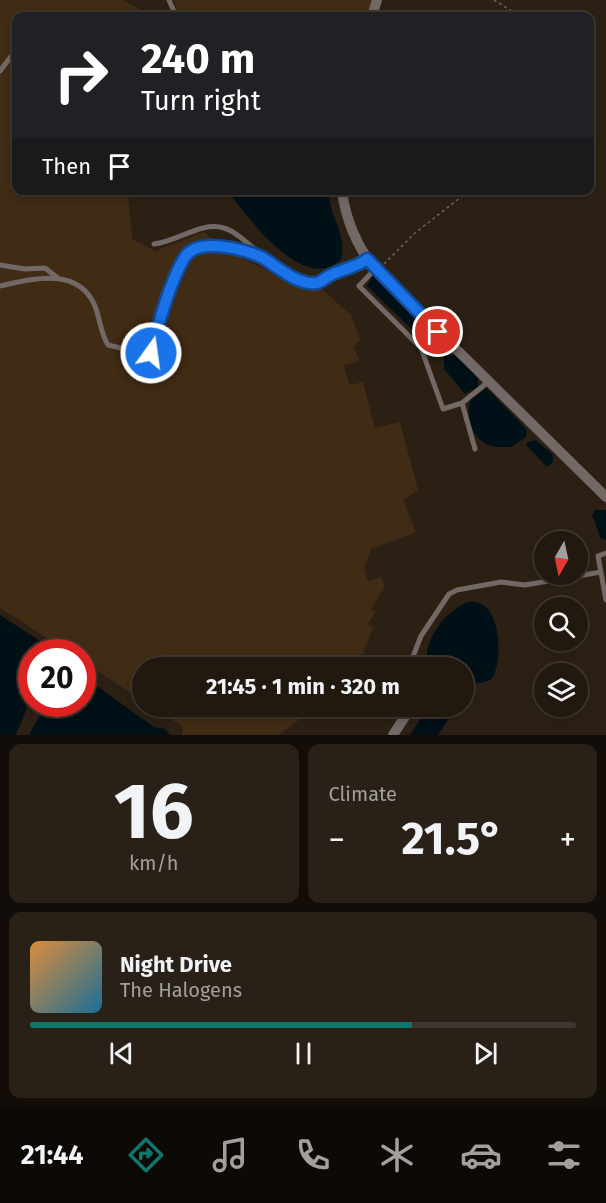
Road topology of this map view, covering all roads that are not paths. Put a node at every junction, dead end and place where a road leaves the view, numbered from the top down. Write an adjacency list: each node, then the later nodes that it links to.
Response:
1 (12, 55): 2 (lane)
2 (0, 70)
3 (343, 195): 6 (street)
4 (154, 244): 5 (lane)
5 (262, 258): 6 (lane); 9 (lane)
6 (367, 259): 8 (street)
7 (0, 265): 9 (lane)
8 (376, 270): 11 (street); 12 (lane)
9 (58, 278): 10 (lane)
10 (0, 286)
11 (438, 332): 12 (lane); 13 (street)
12 (420, 348): 14 (lane)
13 (488, 382): 14 (lane); 16 (street)
14 (462, 403): 15 (lane)
15 (475, 449)
16 (606, 497)
17 (606, 553): 18 (lane)
18 (601, 572): 19 (lane); 20 (lane)
19 (606, 600)
20 (413, 657)
21 (405, 717): 22 (street)
22 (393, 735)

